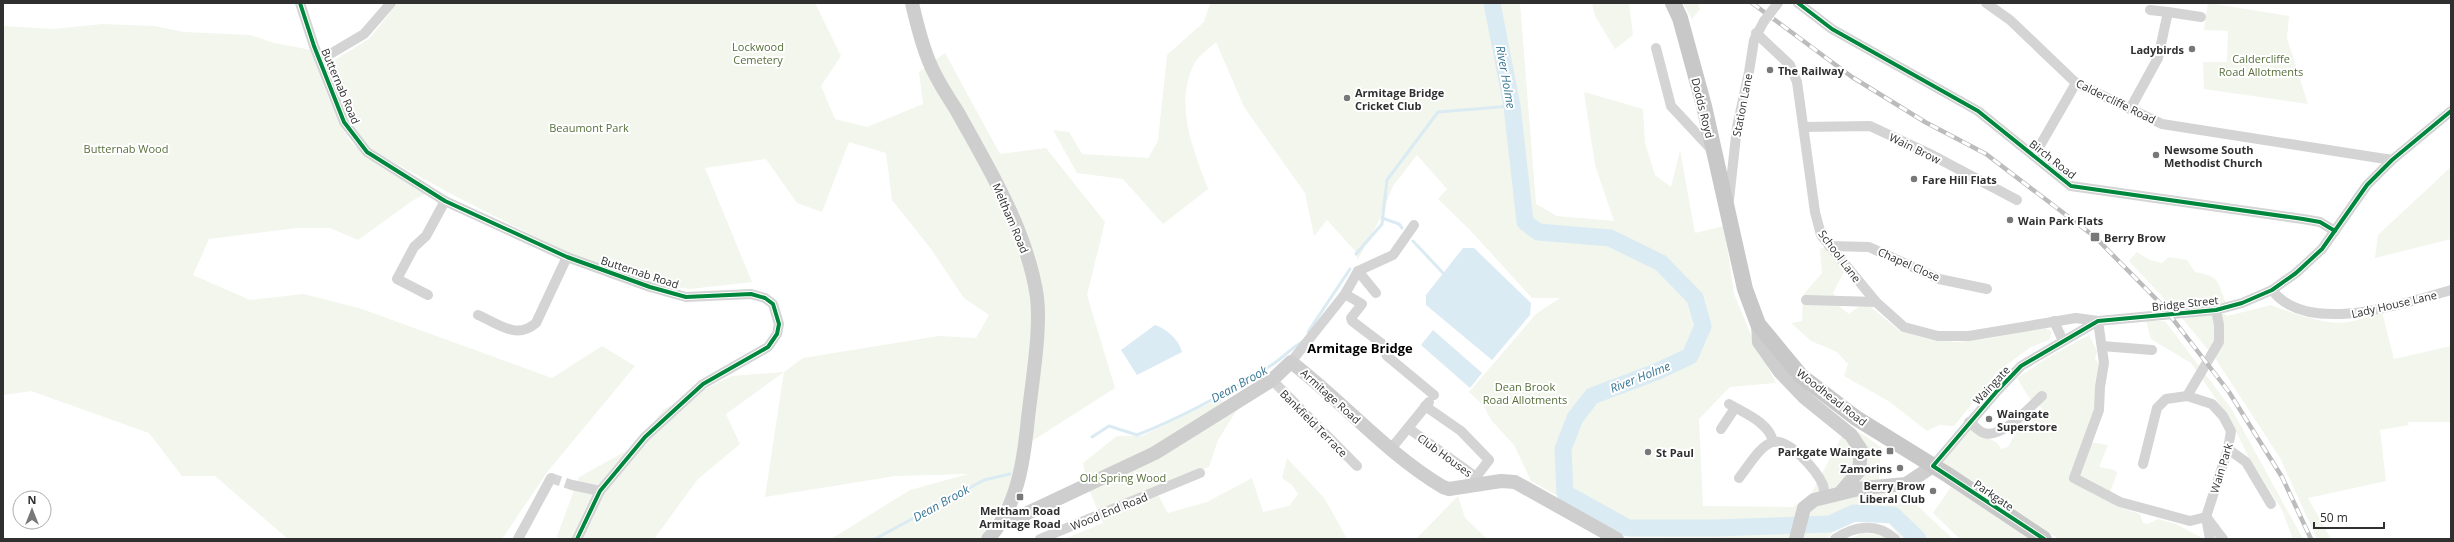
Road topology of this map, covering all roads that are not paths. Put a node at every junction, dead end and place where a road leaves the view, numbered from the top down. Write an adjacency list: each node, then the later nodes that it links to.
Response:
1 (300, 3): 13 (street, Butternab Road)
2 (391, 3): 13 (street)
3 (912, 3): 68 (main road, Meltham Road)
4 (1673, 3): 18 (main road, Dodds Royd)
5 (1778, 3): 11 (street, Station Lane, bridge)
6 (1798, 3): 19 (street, Birch Road)
7 (1986, 3): 14 (street, Caldercliffe Road)
8 (2150, 10): 9 (street)
9 (2168, 12): 10 (street); 15 (street)
10 (2201, 17)
11 (1756, 33): 17 (street, School Lane); 23 (street, Station Lane)
12 (1656, 48): 18 (street)
13 (320, 60): 22 (street, Butternab Road)
14 (2076, 83): 15 (street, Caldercliffe Road); 19 (street)
15 (2130, 109): 20 (street, Caldercliffe Road)
16 (2451, 111): 20 (street, Bridge Street)
17 (1804, 127): 21 (street, Wain Brow); 26 (street, School Lane)
18 (1714, 153): 23 (main road, Dodds Royd)
19 (2034, 156): 25 (street, Birch Road)
20 (2392, 160): 25 (street, Bridge Street)
21 (2017, 200)
22 (445, 201): 27 (street, Butternab Road); 34 (street)
23 (1728, 214): 41 (main road, Woodhead Road)
24 (1414, 225): 28 (street)
25 (2335, 231): 30 (street, Bridge Street)
26 (1830, 246): 29 (street, Chapel Close); 36 (street, School Lane)
27 (567, 257): 38 (street); 64 (street, Butternab Road)
28 (1358, 271): 32 (street); 33 (street)
29 (1987, 289)
30 (2272, 290): 31 (street, Lady House Lane); 37 (street, Bridge Street)
31 (2451, 290)
32 (1376, 293)
33 (1345, 294): 45 (street); 49 (street)
34 (428, 295)
35 (1806, 300): 36 (street)
36 (1876, 302): 39 (street, School Lane)
37 (2216, 310): 40 (street, Bridge Street); 48 (street)
38 (478, 315)
39 (2054, 321): 40 (street, School Lane); 42 (street)
40 (2098, 321): 42 (street, Waingate); 43 (street)
41 (1758, 324): 58 (main road, Woodhead Road); 65 (main road)
42 (2063, 341): 50 (street, Waingate)
43 (2102, 346): 44 (street); 69 (street)
44 (2152, 350)
45 (1291, 362): 46 (main road, Armitage Road); 55 (main road, Armitage Road)
46 (1272, 380): 57 (street, Bankfield Terrace); 68 (main road, Armitage Road)
47 (2042, 396): 50 (street)
48 (2187, 396): 54 (street, Wain Park); 56 (street, Wain Park)
49 (1425, 406): 51 (street); 62 (street)
50 (1970, 422): 58 (street, Waingate)
51 (1408, 428): 55 (street); 62 (street, Club Houses)
52 (1721, 429): 53 (street)
53 (1773, 442): 61 (street); 66 (street)
54 (2228, 449): 67 (street); 69 (street, Wain Park)
55 (1390, 450): 62 (main road, Armitage Road)
56 (2143, 464)
57 (1357, 466)
58 (1933, 466): 65 (main road); 78 (main road, Parkgate)
59 (1200, 474): 74 (street, Wood End Road)
60 (551, 478): 71 (street)
61 (1739, 478)
62 (1476, 482): 75 (main road, Armitage Road)
63 (572, 485): 64 (street)
64 (600, 491): 72 (street, Butternab Road)
65 (1841, 492): 66 (main road)
66 (1825, 497): 70 (main road)
67 (2271, 504)
68 (1004, 516): 73 (main road, Meltham Road)
69 (2206, 517): 79 (street); 80 (street)
70 (1796, 537)
71 (518, 539)
72 (577, 539)
73 (988, 539)
74 (1040, 539)
75 (1617, 539)
76 (1836, 539): 77 (street)
77 (1895, 539)
78 (2044, 539)
79 (2210, 539)
80 (2223, 539)

